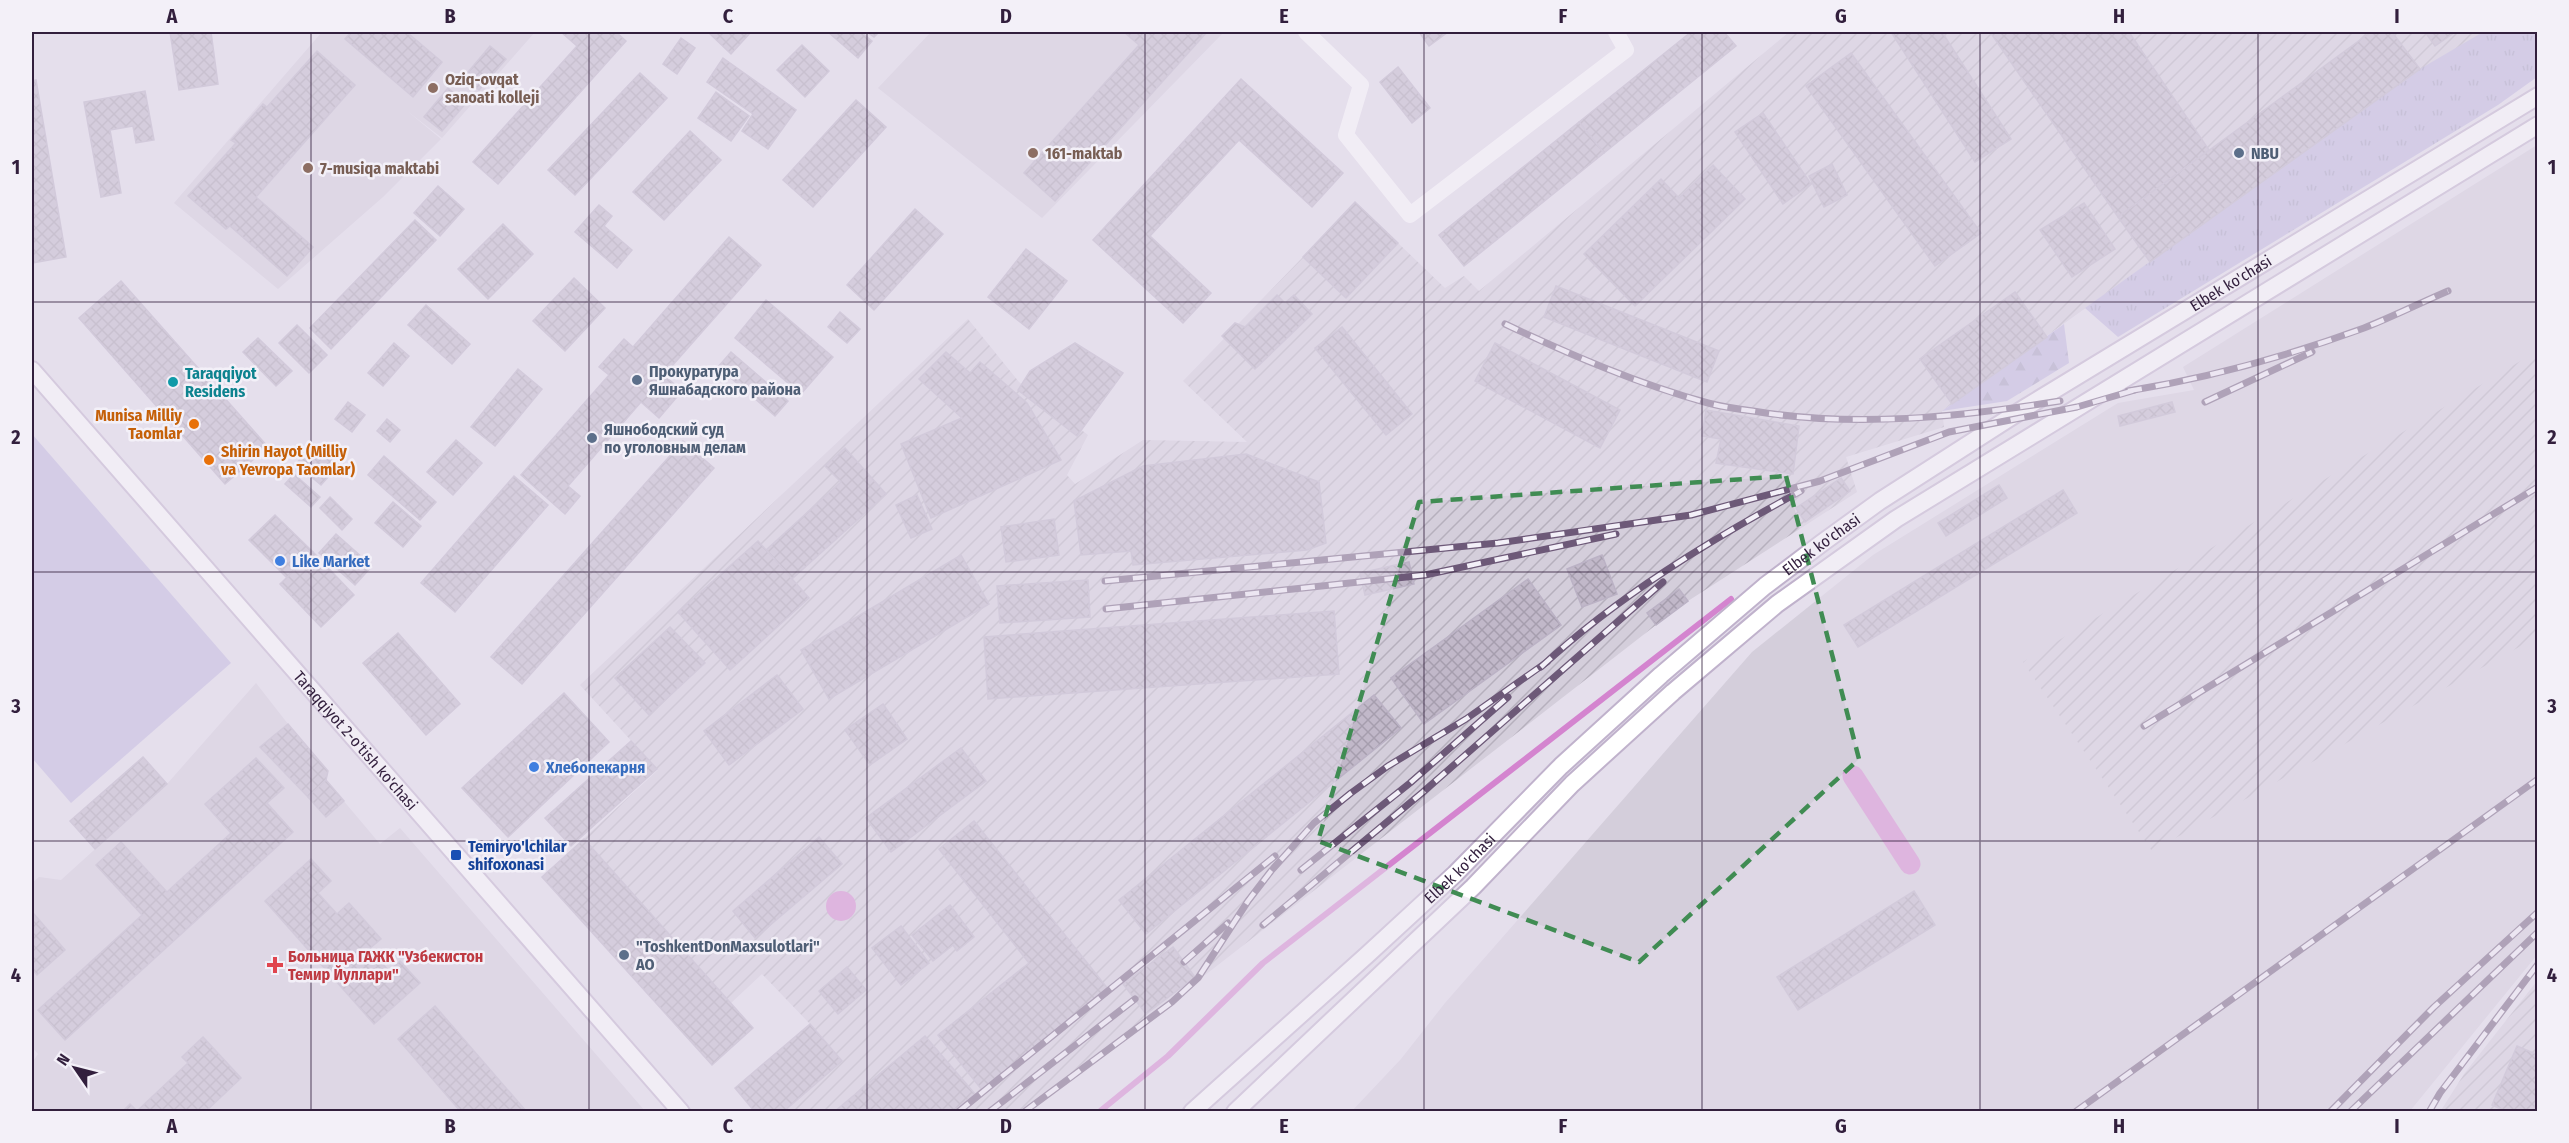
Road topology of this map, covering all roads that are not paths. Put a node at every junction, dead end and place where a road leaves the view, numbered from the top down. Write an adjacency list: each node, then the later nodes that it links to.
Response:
1 (1306, 32): 2 (main road)
2 (1616, 32)
3 (2538, 96): 7 (main road, Elbek ko'chasi)
4 (2538, 125): 8 (main road, Elbek ko'chasi)
5 (32, 370): 6 (main road, Taraqqiyot 2-o'tish ko'chasi)
6 (681, 1112)
7 (1192, 1112)
8 (1235, 1112)

